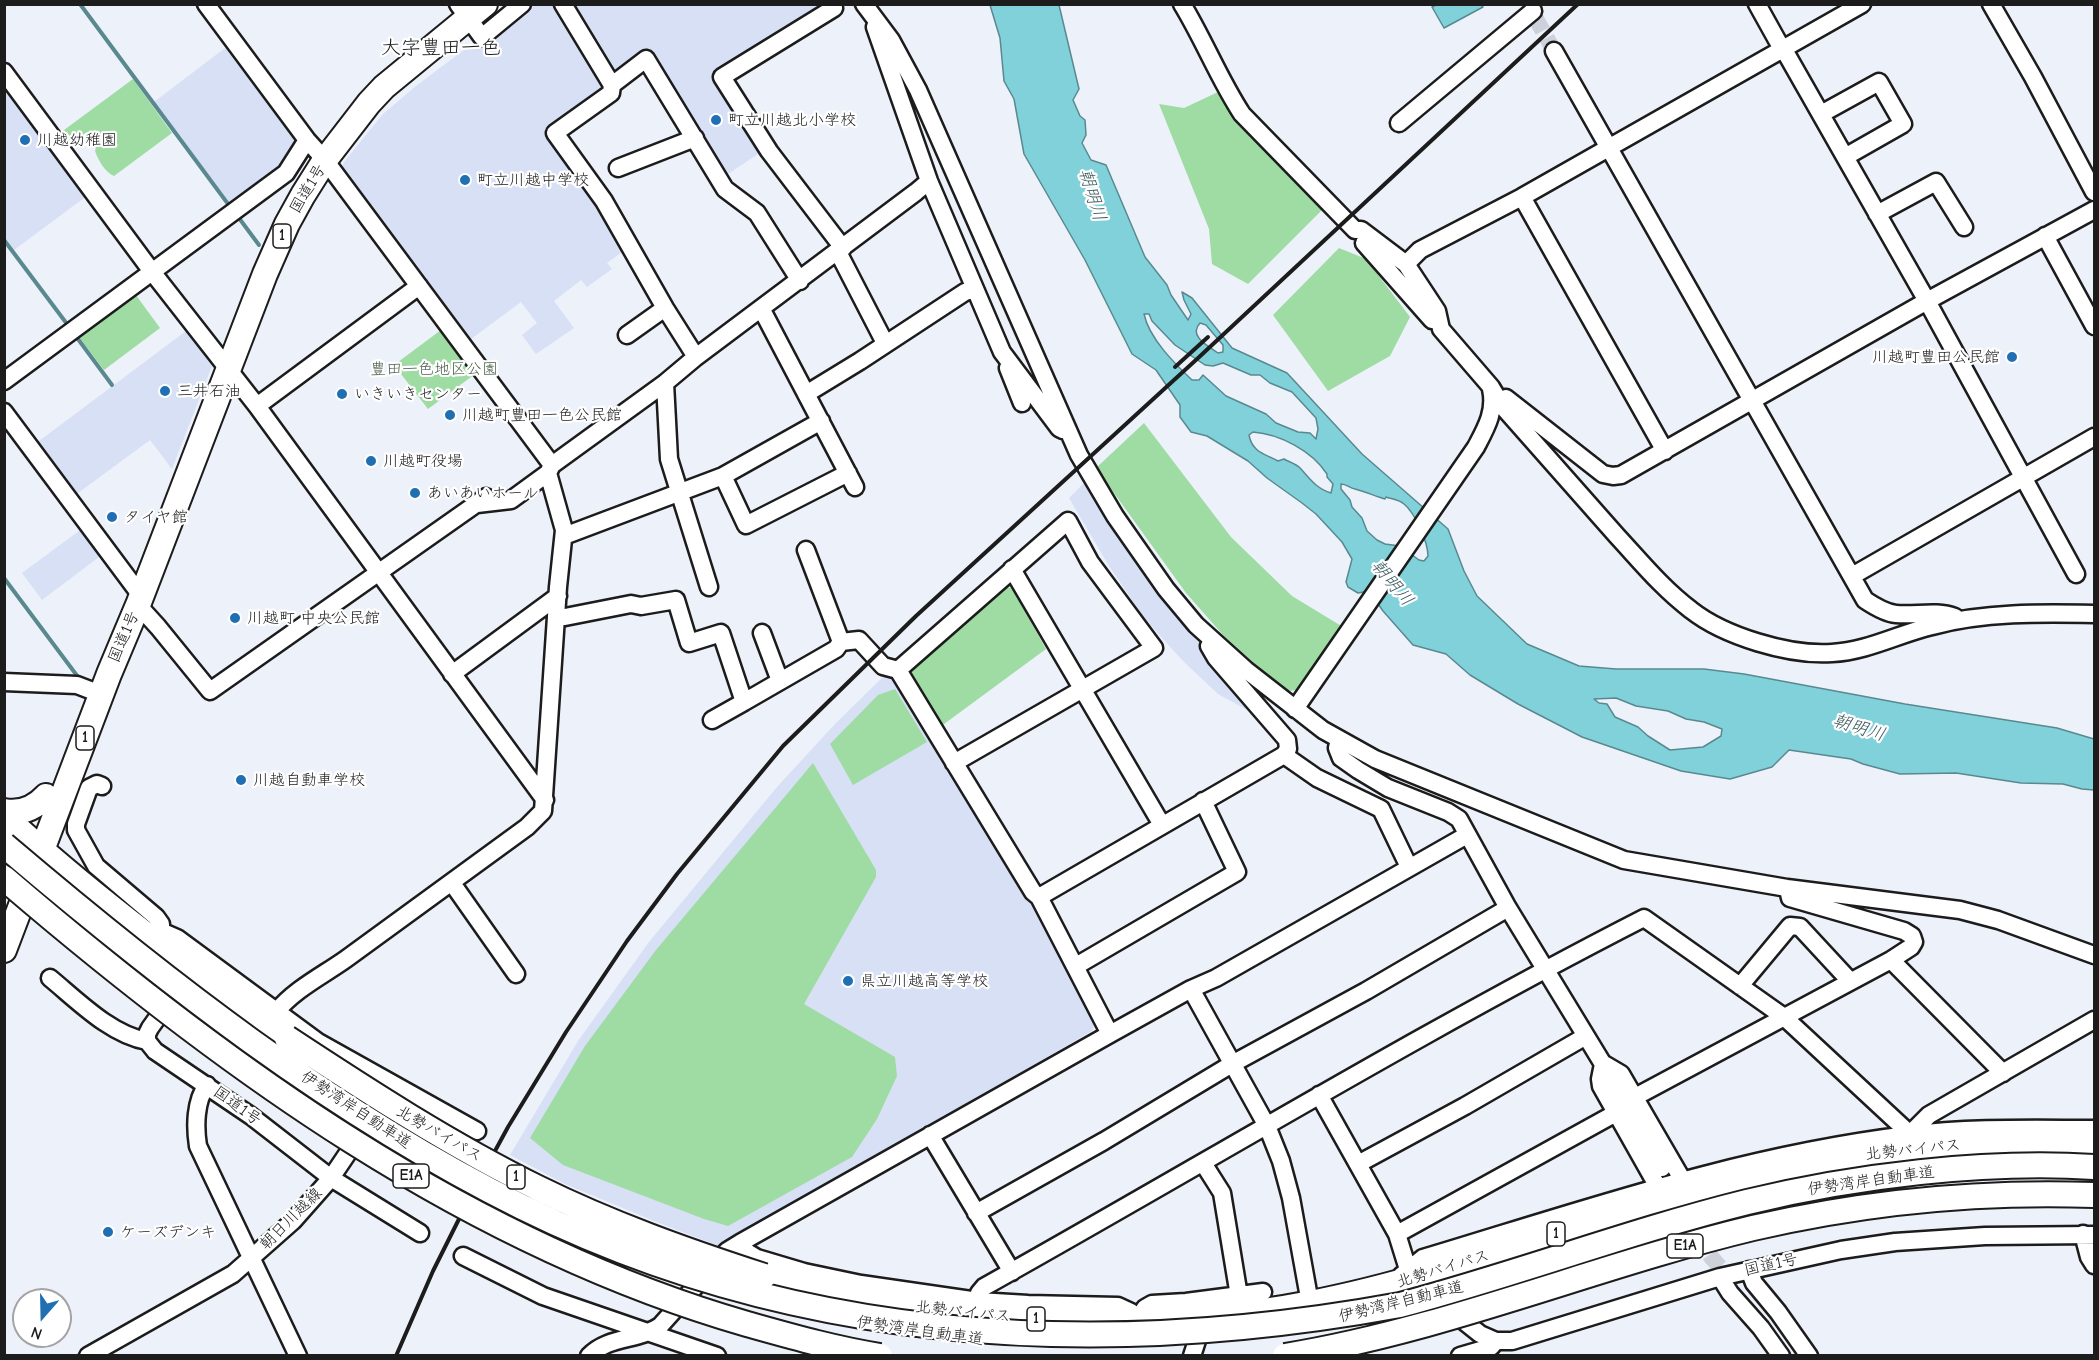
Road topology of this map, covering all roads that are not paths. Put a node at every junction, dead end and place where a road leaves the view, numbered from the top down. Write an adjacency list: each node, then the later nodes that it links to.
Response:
1 (206, 4): 20 (street)
2 (522, 4): 10 (street)
3 (563, 4): 16 (street)
4 (885, 4): 11 (street)
5 (1182, 4): 31 (street)
6 (1756, 4): 13 (street)
7 (1862, 4): 13 (street)
8 (1991, 4): 26 (street)
9 (834, 8): 33 (street)
10 (471, 9): 23 (highway, 国道1号 / 1)
11 (868, 10): 25 (street); 58 (street)
12 (1532, 11): 18 (street)
13 (1783, 49): 17 (street); 21 (street)
14 (1554, 51): 21 (street)
15 (4, 72): 35 (street)
16 (612, 85): 19 (street); 40 (street)
17 (1821, 114): 22 (street); 22 (street)
18 (1399, 123)
19 (695, 138): 24 (street); 36 (street)
20 (307, 140): 23 (street); 35 (street)
21 (1610, 147): 27 (street); 53 (street)
22 (1845, 156): 29 (street)
23 (325, 160): 37 (street); 48 (highway, 国道1号 / 1)
24 (618, 168)
25 (929, 181): 33 (street); 38 (street)
26 (2094, 192)
27 (1522, 197): 34 (street); 60 (street)
28 (2094, 210): 32 (street)
29 (1877, 214): 30 (street); 39 (street)
30 (1964, 227)
31 (1355, 231): 34 (street); 43 (street)
32 (2045, 236): 39 (street); 42 (street)
33 (841, 250): 36 (street); 45 (street)
34 (1406, 264): 43 (street)
35 (153, 273): 48 (street); 49 (street)
36 (800, 281): 41 (street)
37 (419, 286): 55 (street); 61 (street)
38 (975, 289): 45 (street); 46 (street)
39 (1927, 301): 53 (street); 63 (street)
40 (665, 308): 44 (street); 47 (street)
41 (762, 310): 47 (street); 52 (street)
42 (2094, 326)
43 (1441, 329): 51 (street)
44 (627, 335)
45 (885, 343): 52 (street)
46 (1002, 352): 54 (street); 58 (street)
47 (696, 357): 50 (street)
48 (228, 370): 55 (street); 73 (highway, 国道1号 / 1)
49 (4, 381)
50 (665, 383): 61 (street); 64 (street)
51 (1491, 387): 60 (street); 76 (street); 87 (street)
52 (806, 394): 57 (street)
53 (1753, 400): 60 (street); 70 (street)
54 (1022, 403)
55 (257, 406): 68 (street)
56 (4, 412): 73 (street)
57 (821, 421): 62 (street); 62 (street)
58 (1071, 436): 78 (street)
59 (2094, 437): 63 (street)
60 (1665, 451)
61 (550, 469): 65 (street); 68 (street)
62 (723, 476): 64 (street)
63 (2022, 477): 69 (street); 70 (street)
64 (679, 491): 65 (street); 71 (street)
65 (564, 536): 72 (street)
66 (806, 550): 79 (street)
67 (1012, 569): 80 (street); 84 (street); 84 (street)
68 (379, 572): 73 (street); 81 (street)
69 (2076, 574)
70 (1852, 576): 76 (street)
71 (709, 586)
72 (558, 596): 75 (street); 81 (street)
73 (137, 597): 85 (highway, 国道1号 / 1); 101 (highway, 国道1号 / 1)
74 (2094, 614): 76 (street)
75 (556, 616): 86 (street); 94 (street)
76 (1962, 619)
77 (762, 633): 82 (street)
78 (1211, 640): 87 (street); 90 (street)
79 (841, 642): 80 (street); 82 (street)
80 (898, 670): 91 (street)
81 (452, 674): 94 (street)
82 (780, 681): 86 (street)
83 (4, 682): 85 (street)
84 (1082, 689): 91 (street); 98 (street)
85 (90, 690): 93 (highway, 国道1号 / 1)
86 (744, 702): 88 (street)
87 (1295, 709): 89 (street)
88 (712, 720)
89 (1339, 739): 99 (street); 105 (street)
90 (1284, 755): 95 (street); 102 (street)
91 (954, 763): 106 (street)
92 (102, 786): 109 (street)
93 (46, 796): 96 (highway); 101 (highway, 国道1号 / 1)
94 (545, 800): 104 (street)
95 (1203, 801): 98 (street); 113 (street)
96 (4, 811)
97 (4, 816): 101 (highway, 北勢バイパス / 1)
98 (1162, 825): 106 (street)
99 (1467, 835): 102 (street); 108 (street)
100 (4, 837): 101 (highway, 北勢バイパス / 1)
101 (26, 845): 107 (highway, 国道1号 / 1); 109 (highway, 北勢バイパス / 1); 110 (highway, 国道1号 / 1); 143 (highway, 伊勢湾岸自動車道 / E1A, bridge)
102 (1409, 867): 120 (street)
103 (4, 878): 174 (highway, 伊勢湾岸自動車道 / E1A, bridge)
104 (452, 884): 116 (street); 121 (street)
105 (1787, 888): 111 (street); 112 (street)
106 (1039, 897): 113 (street)
107 (4, 904)
108 (1508, 908): 115 (street); 127 (street)
109 (156, 934): 114 (highway, 北勢バイパス / 1); 121 (street, 1)
110 (4, 950)
111 (2094, 955)
112 (1891, 960): 118 (street); 129 (street)
113 (1076, 966): 124 (street)
114 (191, 969): 126 (street); 166 (highway, 北勢バイパス / 1, bridge)
115 (1545, 969): 119 (street); 125 (street); 132 (street)
116 (516, 974)
117 (50, 978): 126 (street, 国道1号)
118 (1850, 981): 119 (street); 122 (street)
119 (1740, 986): 122 (street)
120 (1191, 988): 124 (street); 127 (street)
121 (276, 1012): 130 (street, 1)
122 (1784, 1017): 133 (street); 138 (street)
123 (2094, 1020): 129 (street)
124 (1110, 1034): 139 (street)
125 (1586, 1036): 128 (street); 142 (street)
126 (147, 1041): 131 (street, 国道1号)
127 (1232, 1064): 135 (street); 149 (street)
128 (1603, 1064): 133 (street); 134 (street); 144 (street)
129 (2003, 1073): 138 (street)
130 (391, 1084): 137 (street, 1); 145 (street)
131 (207, 1085): 145 (street, 国道1号); 155 (street)
132 (1319, 1095): 135 (street); 142 (street)
133 (1635, 1097): 146 (street)
134 (1616, 1113): 147 (street); 151 (street)
135 (1268, 1126): 141 (street); 165 (street)
136 (2094, 1129): 138 (street)
137 (477, 1131)
138 (1910, 1134): 146 (street)
139 (930, 1135): 149 (street); 153 (street)
140 (2094, 1143): 159 (highway, 北勢バイパス / 1)
141 (1203, 1163): 158 (street); 163 (street)
142 (1358, 1164): 151 (street)
143 (2094, 1167)
144 (1662, 1168)
145 (331, 1178): 150 (street, 国道1号); 155 (street, 朝日川越線)
146 (1682, 1179): 147 (street)
147 (1658, 1187): 159 (street)
148 (2094, 1195): 176 (highway, 伊勢湾岸自動車道 / E1A, bridge)
149 (976, 1213): 158 (street)
150 (420, 1233)
151 (1397, 1234): 159 (street)
152 (2089, 1234): 156 (street); 157 (street, 国道1号)
153 (734, 1247): 164 (street); 168 (street)
154 (463, 1256): 168 (street)
155 (250, 1259): 170 (street, 朝日川越線); 171 (street)
156 (2094, 1265)
157 (1749, 1270): 160 (street, 国道1号); 180 (street)
158 (1012, 1272): 164 (street)
159 (1403, 1278): 165 (highway, 北勢バイパス / 1); 169 (street)
160 (1720, 1278): 169 (street, 国道1号); 178 (street)
161 (1741, 1290): 179 (street)
162 (1263, 1292): 163 (street)
163 (1239, 1296): 166 (street)
164 (978, 1301): 166 (street)
165 (1310, 1303): 167 (highway, 北勢バイパス / 1)
166 (1145, 1313): 167 (highway, 北勢バイパス / 1)
167 (1204, 1318): 175 (street)
168 (649, 1333): 172 (street); 173 (street)
169 (1496, 1341): 177 (street, 国道1号)
170 (88, 1356)
171 (298, 1356)
172 (589, 1356)
173 (717, 1356)
174 (880, 1356)
175 (1192, 1356)
176 (1285, 1356)
177 (1460, 1356)
178 (1780, 1356)
179 (1794, 1356)
180 (1809, 1356)

